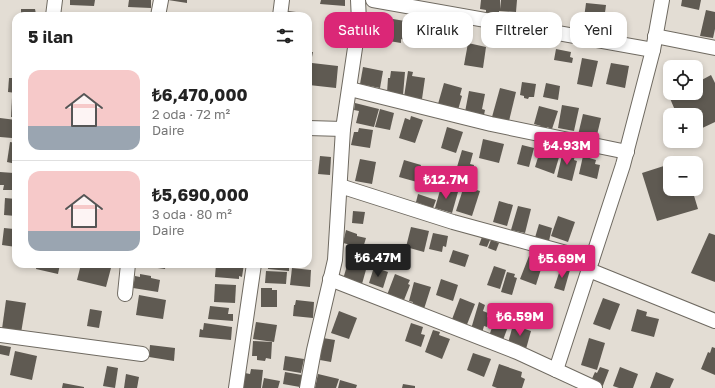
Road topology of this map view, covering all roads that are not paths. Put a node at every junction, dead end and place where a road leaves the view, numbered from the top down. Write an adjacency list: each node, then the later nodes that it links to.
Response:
1 (55, 0): 7 (street)
2 (161, 0): 8 (street)
3 (282, 0): 9 (street)
4 (358, 0): 12 (street)
5 (373, 0): 10 (street)
6 (662, 0): 10 (street)
7 (54, 12)
8 (159, 12)
9 (280, 12)
10 (654, 43): 11 (street); 15 (street)
11 (715, 48)
12 (350, 89): 14 (street); 15 (street)
13 (312, 128): 14 (street)
14 (343, 129): 16 (street)
15 (627, 152): 17 (street)
16 (340, 186): 17 (street); 20 (street)
17 (590, 265): 22 (street); 25 (street)
18 (128, 268): 21 (street)
19 (253, 268): 27 (street)
20 (330, 279): 25 (street); 28 (street)
21 (126, 294)
22 (715, 321)
23 (0, 335): 24 (street)
24 (142, 354)
25 (556, 370): 26 (street)
26 (577, 384): 29 (street)
27 (236, 388)
28 (307, 388)
29 (595, 388)

